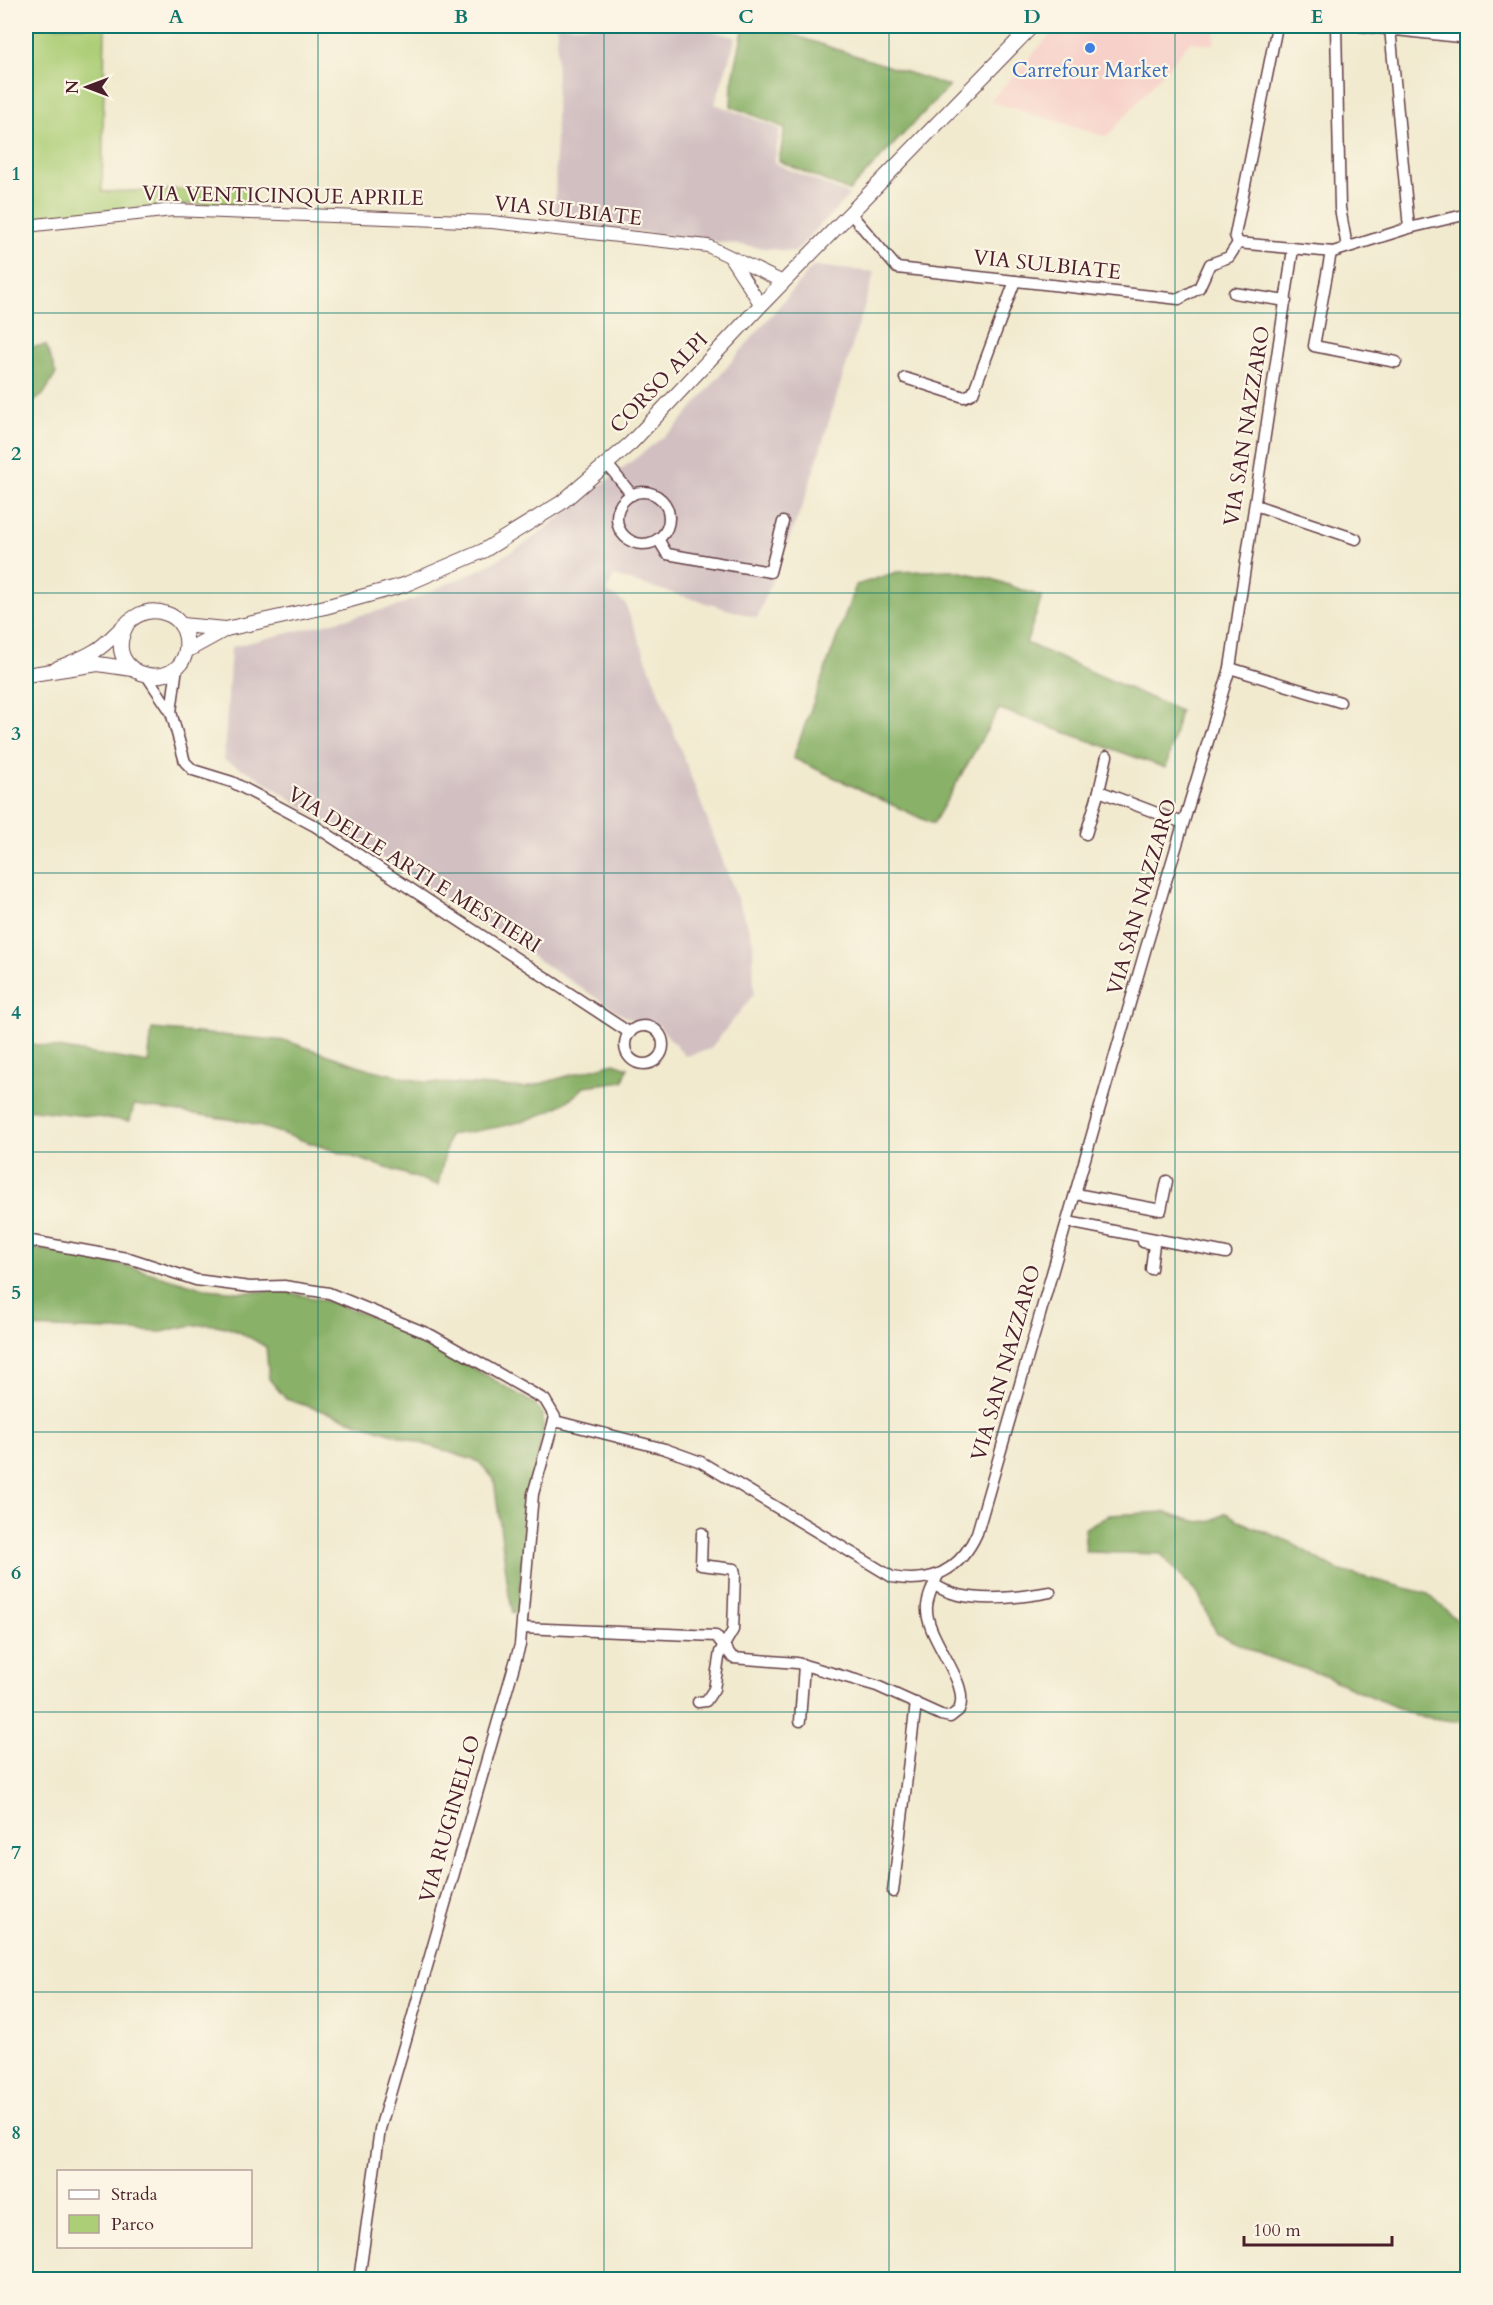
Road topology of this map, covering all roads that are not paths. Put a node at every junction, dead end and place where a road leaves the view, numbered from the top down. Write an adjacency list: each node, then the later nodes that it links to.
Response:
1 (1032, 26): 9 (main road, CORSO ALPI)
2 (1277, 26): 3 (street); 14 (street)
3 (1289, 26)
4 (1336, 26): 15 (street)
5 (1360, 26): 6 (street)
6 (1377, 26): 7 (street)
7 (1390, 28): 8 (street); 13 (street)
8 (1467, 38)
9 (851, 214): 19 (street, VIA SULBIATE); 20 (main road, CORSO ALPI)
10 (1467, 214): 13 (street)
11 (469, 221): 12 (street, VIA VENTICINQUE APRILE); 18 (street, VIA SULBIATE)
12 (26, 226)
13 (1409, 228): 15 (street)
14 (1238, 243): 16 (street); 19 (street, VIA SULBIATE)
15 (1347, 247): 17 (street)
16 (1293, 249): 17 (street); 22 (street, VIA SAN NAZZARO)
17 (1331, 252): 24 (street)
18 (731, 258): 20 (street, VIA SULBIATE); 23 (street)
19 (1015, 281): 25 (street)
20 (783, 282): 23 (main road, CORSO ALPI)
21 (1234, 293): 22 (street)
22 (1286, 301): 28 (street, VIA SAN NAZZARO)
23 (760, 305): 26 (main road, CORSO ALPI)
24 (1396, 362)
25 (905, 378)
26 (608, 464): 27 (street); 34 (main road, CORSO ALPI)
27 (632, 495): 30 (street); 30 (street)
28 (1255, 505): 31 (street); 38 (street, VIA SAN NAZZARO)
29 (783, 522): 30 (street)
30 (658, 539)
31 (1356, 539)
32 (129, 621): 33 (main road); 37 (main road); 39 (main road)
33 (181, 625): 34 (main road, CORSO ALPI); 35 (main road)
34 (226, 628): 35 (main road, CORSO ALPI)
35 (186, 651): 36 (main road)
36 (177, 667): 41 (main road); 43 (street, VIA DELLE ARTI E MESTIERI)
37 (58, 668): 39 (main road); 40 (main road)
38 (1230, 668): 42 (street); 46 (street, VIA SAN NAZZARO)
39 (132, 669): 41 (main road)
40 (26, 675)
41 (147, 676): 43 (street, VIA DELLE ARTI E MESTIERI)
42 (1340, 702)
43 (171, 712): 48 (street, VIA DELLE ARTI E MESTIERI)
44 (1107, 756): 45 (street)
45 (1099, 791): 46 (street); 47 (street)
46 (1183, 823): 50 (street, VIA SAN NAZZARO)
47 (1086, 834)
48 (630, 1033)
49 (1167, 1181): 50 (street)
50 (1076, 1194): 51 (street, VIA SAN NAZZARO)
51 (1067, 1225): 53 (street); 54 (street); 57 (street, VIA SAN NAZZARO)
52 (26, 1240): 55 (street)
53 (1226, 1253)
54 (1151, 1269)
55 (555, 1421): 57 (street, VIA SAN NAZZARO); 59 (street, VIA RUGINELLO)
56 (702, 1533): 60 (street)
57 (936, 1579): 58 (street); 63 (street)
58 (1050, 1592)
59 (522, 1628): 60 (street); 66 (street, VIA RUGINELLO)
60 (724, 1645): 61 (street); 62 (street)
61 (801, 1664): 63 (street); 64 (street)
62 (698, 1702)
63 (916, 1703): 65 (street)
64 (800, 1721)
65 (893, 1892)
66 (359, 2280)

